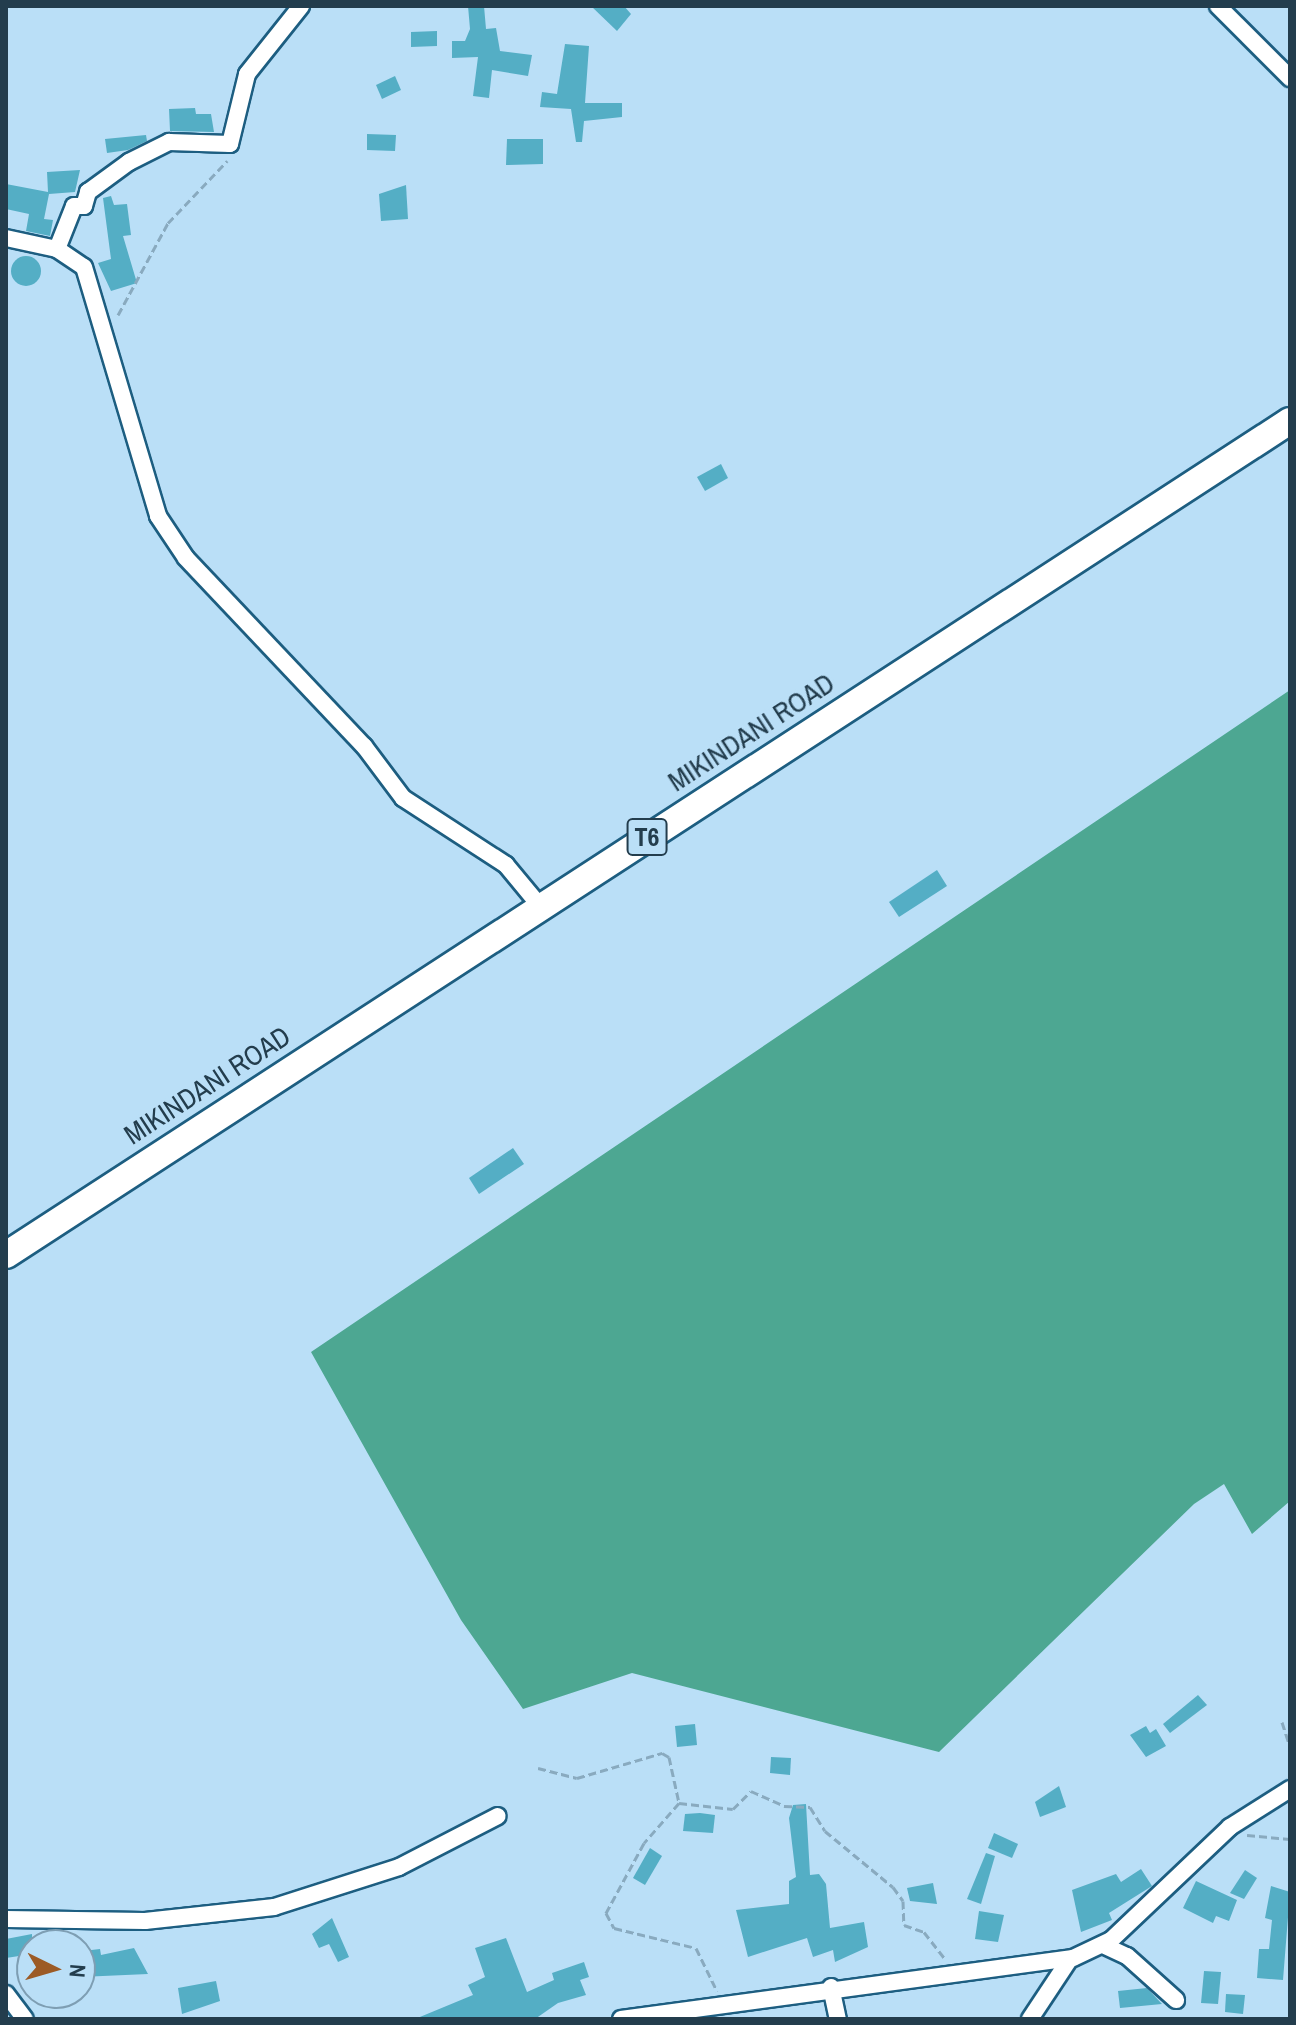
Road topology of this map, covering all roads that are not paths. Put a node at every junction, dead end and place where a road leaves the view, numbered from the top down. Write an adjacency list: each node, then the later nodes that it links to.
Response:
1 (301, 6): 5 (street)
2 (1218, 6): 3 (street)
3 (1290, 78)
4 (6, 238): 5 (street)
5 (57, 249): 7 (street)
6 (1290, 421): 7 (highway, MIKINDANI ROAD / T6)
7 (540, 906): 8 (highway, MIKINDANI ROAD / T6)
8 (6, 1255)
9 (1290, 1789): 12 (street)
10 (498, 1816): 11 (street)
11 (6, 1919)
12 (1103, 1945): 13 (street); 16 (street)
13 (1069, 1960): 14 (street); 22 (street)
14 (831, 1987): 17 (street); 21 (street)
15 (6, 1994): 18 (street)
16 (1176, 2000)
17 (674, 2009): 19 (street); 20 (street)
18 (25, 2019)
19 (621, 2019)
20 (692, 2019)
21 (838, 2019)
22 (1030, 2019)

